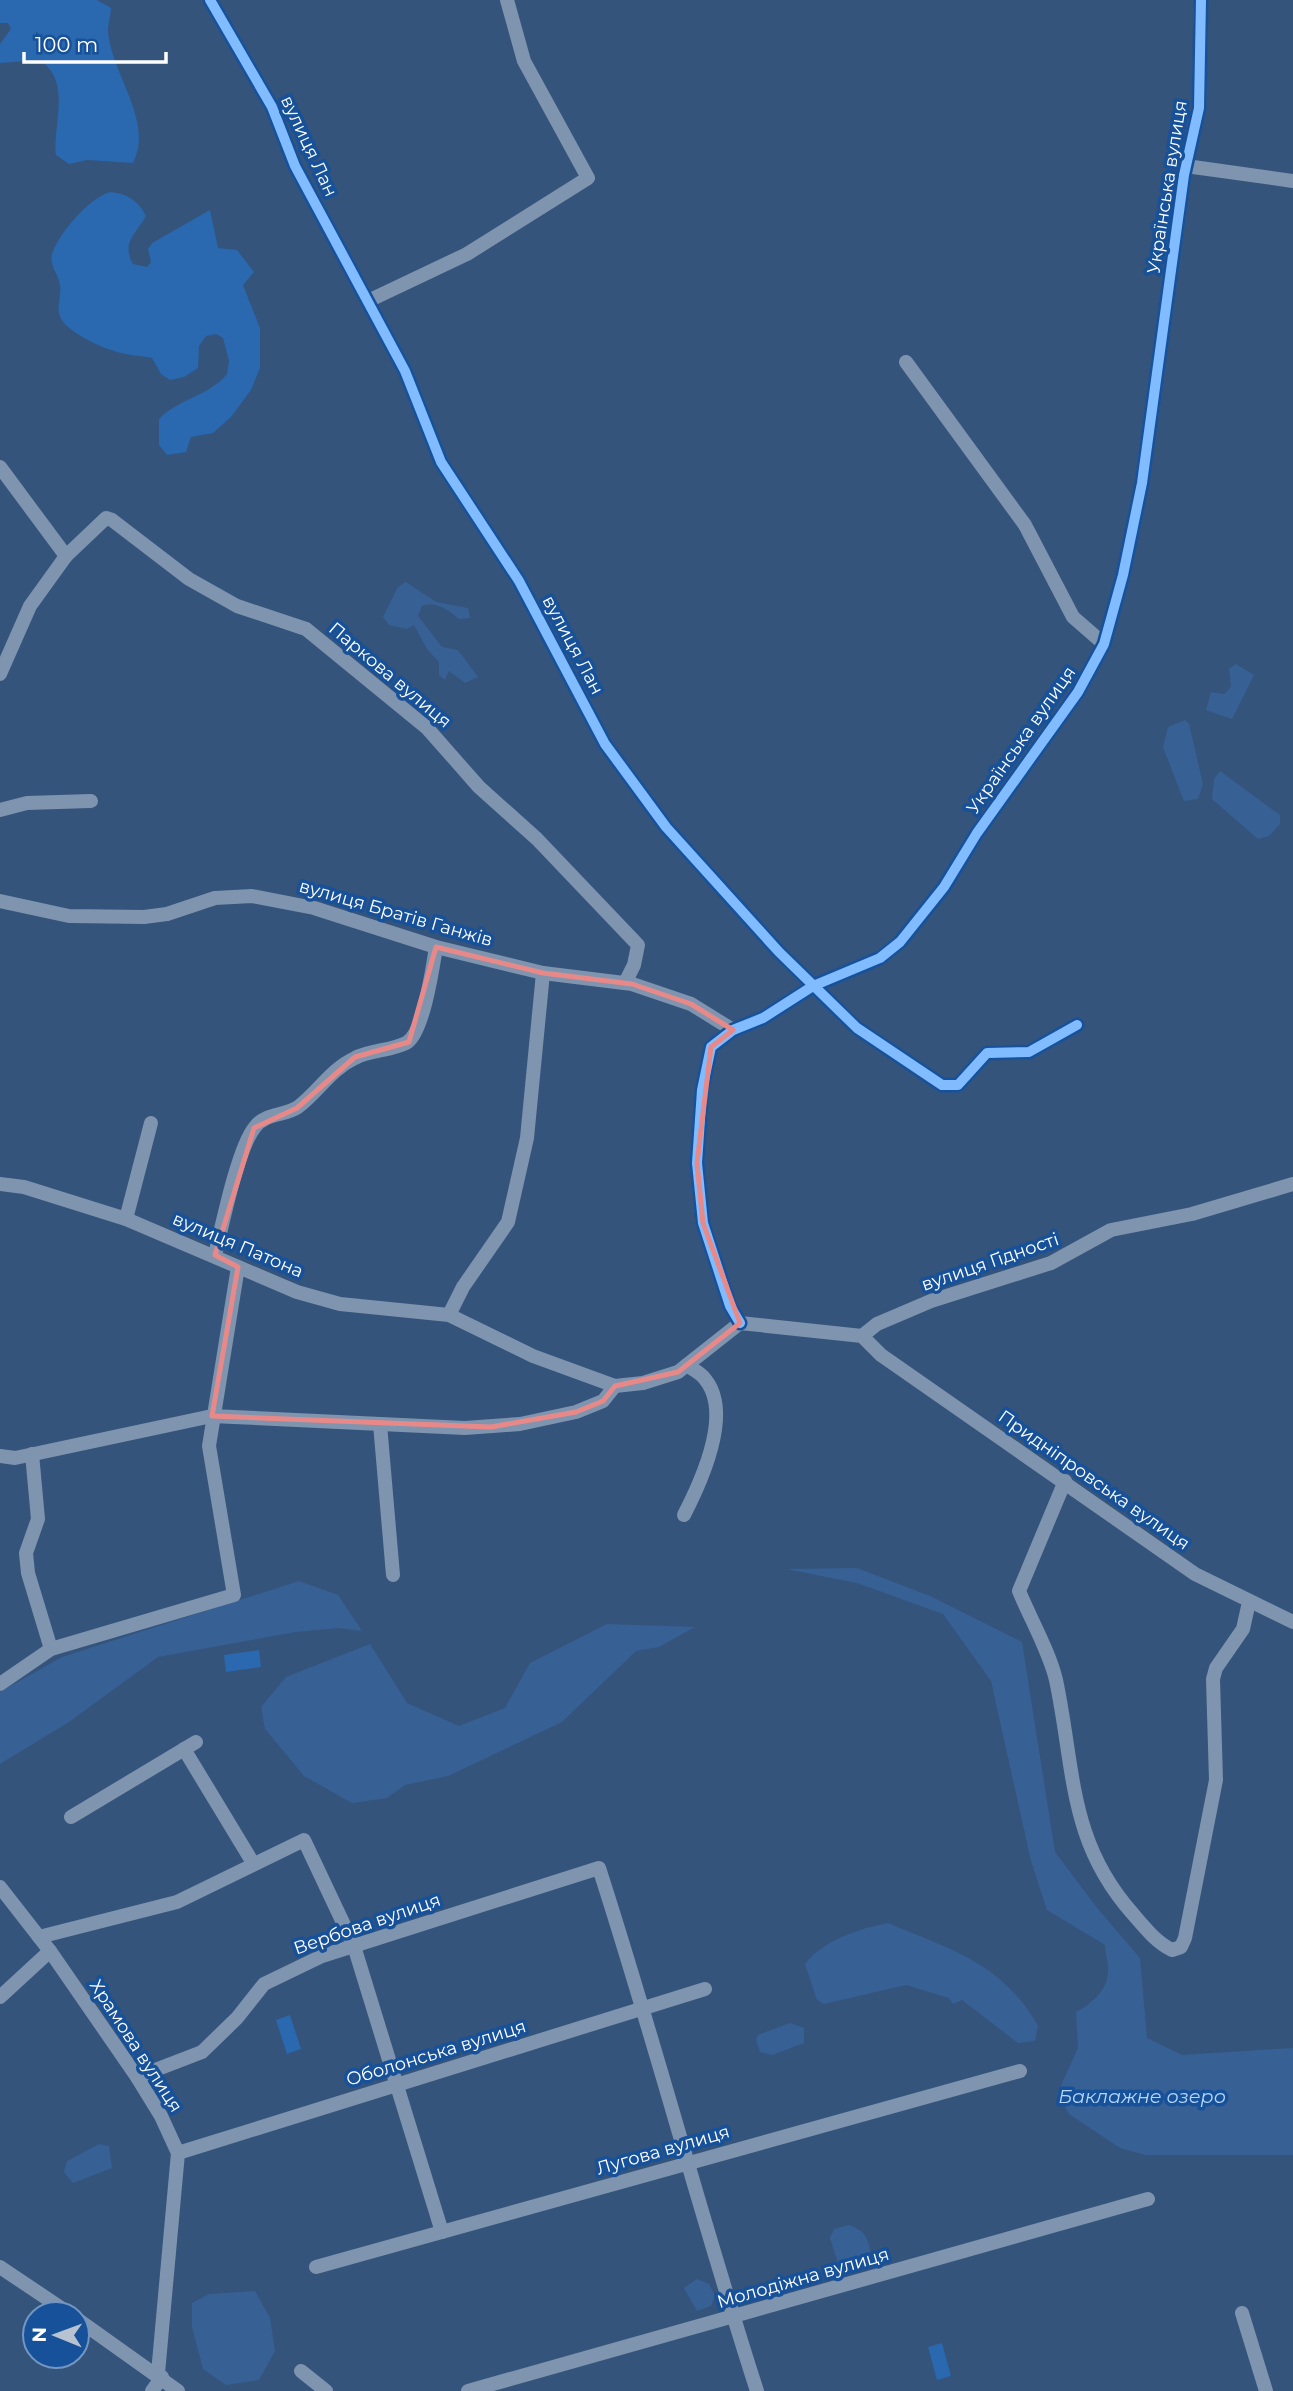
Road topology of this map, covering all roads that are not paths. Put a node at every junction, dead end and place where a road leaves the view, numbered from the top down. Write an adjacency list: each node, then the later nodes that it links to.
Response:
1 (210, 0): 6 (street, вулиця Лан)
2 (507, 0): 6 (street)
3 (1201, 0): 4 (street, Українська вулиця)
4 (1186, 166): 5 (street); 10 (street, Українська вулиця)
5 (1293, 181)
6 (368, 302): 18 (street, вулиця Лан)
7 (906, 362): 10 (street)
8 (0, 467): 9 (street)
9 (66, 556): 11 (street); 17 (street, Паркова вулиця)
10 (1104, 644): 18 (street, Українська вулиця)
11 (0, 674)
12 (91, 801): 13 (street)
13 (0, 810)
14 (0, 901): 15 (street, вулиця Братів Ганжів)
15 (436, 947): 16 (street, вулиця Братів Ганжів); 25 (street)
16 (543, 973): 17 (street, вулиця Братів Ганжів); 27 (street)
17 (625, 983): 20 (street, вулиця Братів Ганжів)
18 (813, 986): 19 (street, вулиця Лан); 20 (street, Українська вулиця)
19 (1077, 1025)
20 (733, 1030): 28 (street, Українська вулиця)
21 (151, 1123): 24 (street)
22 (1, 1182): 24 (street, вулиця Патона)
23 (1293, 1184): 29 (street, вулиця Гідності)
24 (126, 1219): 25 (street, вулиця Патона)
25 (215, 1255): 26 (street, вулиця Патона)
26 (238, 1267): 27 (street, вулиця Патона); 32 (street)
27 (449, 1315): 31 (street, вулиця Патона)
28 (740, 1323): 29 (street); 30 (street)
29 (862, 1336): 36 (street, Придніпровська вулиця)
30 (687, 1365): 31 (street); 37 (street)
31 (615, 1386): 33 (street)
32 (212, 1416): 33 (street); 34 (street); 41 (street)
33 (380, 1424): 38 (street)
34 (32, 1454): 35 (street); 41 (street)
35 (0, 1456)
36 (1065, 1480): 39 (street, Придніпровська вулиця); 39 (street)
37 (684, 1515)
38 (393, 1575)
39 (1248, 1602): 40 (street, Придніпровська вулиця)
40 (1293, 1622)
41 (51, 1649): 42 (street)
42 (0, 1684)
43 (71, 1817): 44 (street)
44 (253, 1863): 46 (street); 47 (street)
45 (0, 1887): 46 (street, Храмова вулиця)
46 (38, 1937): 48 (street, Храмова вулиця)
47 (354, 1946): 51 (street, Вербова вулиця); 53 (street, Вербова вулиця); 54 (street)
48 (50, 1951): 50 (street); 53 (street, Храмова вулиця)
49 (705, 1989): 51 (street, Оболонська вулиця)
50 (0, 1997)
51 (644, 2008): 54 (street, Оболонська вулиця); 56 (street)
52 (1020, 2071): 56 (street, Лугова вулиця)
53 (137, 2077): 55 (street, Храмова вулиця)
54 (398, 2085): 55 (street, Оболонська вулиця); 58 (street)
55 (178, 2153): 66 (street, Храмова вулиця)
56 (687, 2163): 58 (street, Лугова вулиця); 63 (street)
57 (1149, 2199): 63 (street, Молодіжна вулиця)
58 (442, 2232): 59 (street, Лугова вулиця)
59 (316, 2267)
60 (1, 2269): 61 (street)
61 (49, 2300)
62 (1242, 2313): 73 (street)
63 (733, 2318): 67 (street, Молодіжна вулиця); 72 (street)
64 (91, 2328): 66 (street)
65 (301, 2371): 70 (street)
66 (160, 2375): 68 (street); 69 (street)
67 (488, 2388): 71 (street, Молодіжна вулиця)
68 (152, 2391)
69 (178, 2391)
70 (326, 2391)
71 (468, 2391)
72 (757, 2391)
73 (1266, 2391)

